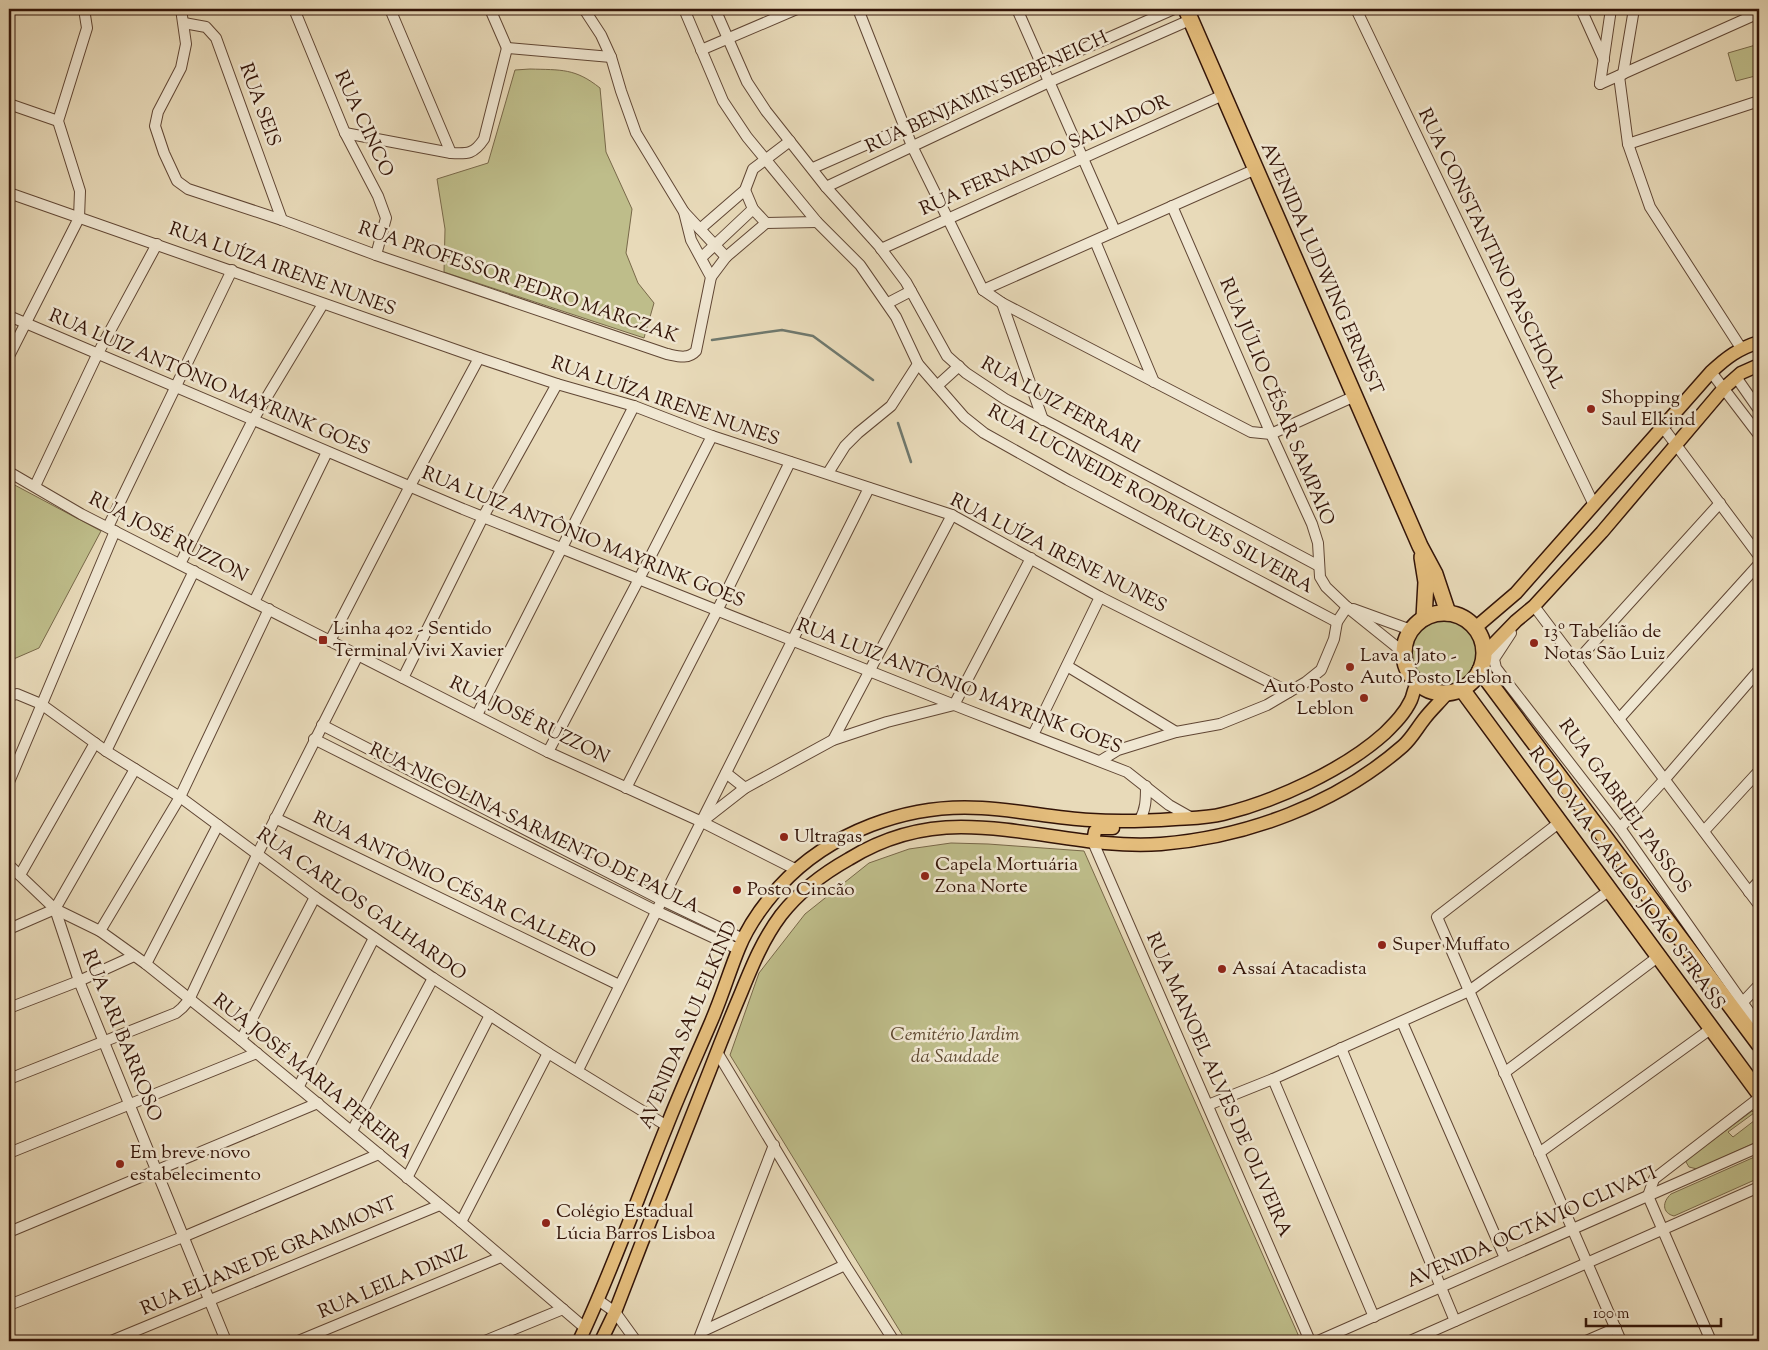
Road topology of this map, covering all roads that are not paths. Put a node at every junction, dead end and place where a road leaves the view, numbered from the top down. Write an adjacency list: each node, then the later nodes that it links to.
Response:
1 (84, 9): 31 (street)
2 (180, 9): 19 (street, RUA PROFESSOR PEDRO MARCZAK)
3 (294, 9): 33 (street, RUA CINCO)
4 (390, 9): 37 (street)
5 (490, 9): 21 (street)
6 (584, 9): 23 (street)
7 (684, 9): 22 (street, RUA LUCINEIDE RODRIGUES SILVEIRA)
8 (715, 9): 20 (street, RUA LUIZ FERRARI)
9 (797, 9): 20 (street)
10 (858, 9): 32 (street)
11 (1017, 9): 25 (street)
12 (1174, 9): 25 (street, RUA BENJAMIN SIEBENEICH)
13 (1356, 9): 105 (street, RUA CONSTANTINO PASCHOAL)
14 (1581, 9): 24 (street)
15 (1611, 9): 24 (street)
16 (1634, 9): 26 (street)
17 (1752, 13): 26 (street)
18 (1188, 14): 27 (street, RUA BENJAMIN SIEBENEICH); 28 (highway, AVENIDA LUDWING ERNEST)
19 (184, 23): 50 (street, RUA SEIS); 50 (street, RUA PROFESSOR PEDRO MARCZAK)
20 (728, 38): 22 (street); 34 (street, RUA LUIZ FERRARI)
21 (507, 48): 23 (street); 37 (street)
22 (701, 50): 39 (street, RUA LUCINEIDE RODRIGUES SILVEIRA)
23 (611, 57): 47 (street)
24 (1604, 60): 26 (street)
25 (1042, 67): 27 (street); 32 (street, RUA BENJAMIN SIEBENEICH)
26 (1621, 75): 35 (street)
27 (1049, 82): 36 (street, RUA BENJAMIN SIEBENEICH); 38 (street)
28 (1223, 95): 38 (street, RUA FERNANDO SALVADOR); 41 (highway, AVENIDA LUDWING ERNEST)
29 (1759, 101): 35 (street)
30 (9, 104): 31 (street)
31 (58, 121): 48 (street)
32 (904, 128): 36 (street); 40 (street, RUA BENJAMIN SIEBENEICH)
33 (344, 133): 37 (street); 59 (street, RUA CINCO)
34 (790, 141): 39 (street); 40 (street, RUA LUIZ FERRARI)
35 (1628, 144): 72 (street)
36 (912, 146): 42 (street, RUA BENJAMIN SIEBENEICH); 49 (street)
37 (451, 153)
38 (1082, 157): 49 (street, RUA FERNANDO SALVADOR); 54 (street)
39 (766, 160): 43 (street); 51 (street, RUA LUCINEIDE RODRIGUES SILVEIRA)
40 (813, 168): 42 (street, RUA LUIZ FERRARI)
41 (1256, 170): 45 (street); 87 (highway, AVENIDA LUDWING ERNEST)
42 (826, 187): 58 (street, RUA LUIZ FERRARI)
43 (745, 190): 46 (street); 53 (street)
44 (9, 193): 48 (street, RUA LUÍZA IRENE NUNES)
45 (1172, 206): 54 (street); 93 (street, RUA JÚLIO CÉSAR SAMPAIO)
46 (753, 209): 52 (street); 57 (street)
47 (684, 212): 53 (street); 60 (street)
48 (79, 218): 56 (street, RUA LUÍZA IRENE NUNES); 70 (street)
49 (948, 218): 58 (street, RUA FERNANDO SALVADOR); 64 (street)
50 (282, 220): 59 (street, RUA PROFESSOR PEDRO MARCZAK)
51 (817, 222): 52 (street); 68 (street, RUA LUCINEIDE RODRIGUES SILVEIRA)
52 (766, 223): 61 (street)
53 (700, 229): 57 (street)
54 (1115, 231): 55 (street)
55 (1095, 240): 64 (street); 82 (street)
56 (157, 244): 62 (street, RUA LUÍZA IRENE NUNES); 73 (street)
57 (716, 245): 60 (street); 61 (street)
58 (881, 249): 65 (street, RUA LUIZ FERRARI)
59 (376, 255): 63 (street, RUA PROFESSOR PEDRO MARCZAK)
60 (702, 257): 63 (street)
61 (726, 257): 63 (street)
62 (232, 270): 67 (street, RUA LUÍZA IRENE NUNES); 85 (street)
63 (711, 277)
64 (983, 290): 66 (street)
65 (911, 291): 68 (street); 78 (street, RUA LUIZ FERRARI)
66 (1002, 303): 82 (street); 91 (street)
67 (322, 304): 75 (street, RUA LUÍZA IRENE NUNES); 90 (street)
68 (888, 304): 76 (street, RUA LUCINEIDE RODRIGUES SILVEIRA)
69 (9, 316): 70 (street, RUA LUIZ ANTÔNIO MAYRINK GOES)
70 (25, 324): 73 (street, RUA LUIZ ANTÔNIO MAYRINK GOES); 74 (street)
71 (1759, 342): 72 (main road)
72 (1741, 348): 79 (main road); 80 (main road)
73 (98, 355): 85 (street, RUA LUIZ ANTÔNIO MAYRINK GOES); 101 (street)
74 (9, 356)
75 (479, 358): 83 (street, RUA LUÍZA IRENE NUNES); 102 (street)
76 (918, 364): 84 (street, RUA LUCINEIDE RODRIGUES SILVEIRA); 100 (street)
77 (1759, 365): 79 (main road)
78 (958, 366): 84 (street); 91 (street, RUA LUIZ FERRARI)
79 (1747, 370): 81 (main road)
80 (1711, 372): 86 (street); 92 (main road)
81 (1736, 377): 86 (main road); 89 (street)
82 (1154, 382): 93 (street)
83 (557, 384): 88 (street, RUA LUÍZA IRENE NUNES); 107 (street)
84 (937, 386): 126 (street, RUA LUCINEIDE RODRIGUES SILVEIRA)
85 (176, 388): 90 (street, RUA LUIZ ANTÔNIO MAYRINK GOES); 108 (street)
86 (1724, 388): 94 (street); 96 (main road)
87 (1354, 396): 93 (street); 109 (highway, AVENIDA LUDWING ERNEST)
88 (634, 406): 95 (street, RUA LUÍZA IRENE NUNES); 110 (street)
89 (1759, 410)
90 (253, 420): 97 (street, RUA LUIZ ANTÔNIO MAYRINK GOES); 113 (street)
91 (1042, 420): 115 (street, RUA LUIZ FERRARI)
92 (1662, 426): 96 (street); 105 (main road)
93 (1271, 434): 115 (street, RUA JÚLIO CÉSAR SAMPAIO)
94 (1759, 435)
95 (712, 436): 98 (street, RUA LUÍZA IRENE NUNES); 117 (street)
96 (1676, 444): 104 (street); 121 (main road)
97 (327, 452): 102 (street, RUA LUIZ ANTÔNIO MAYRINK GOES); 119 (street)
98 (790, 462): 100 (street, RUA LUÍZA IRENE NUNES); 123 (street)
99 (9, 472): 101 (street, RUA JOSÉ RUZZON)
100 (828, 473): 103 (street, RUA LUÍZA IRENE NUNES)
101 (34, 486): 108 (street, RUA JOSÉ RUZZON)
102 (410, 486): 107 (street, RUA LUIZ ANTÔNIO MAYRINK GOES); 129 (street)
103 (869, 488): 106 (street, RUA LUÍZA IRENE NUNES); 130 (street)
104 (1720, 504): 111 (street); 134 (street)
105 (1594, 505): 127 (main road)
106 (952, 516): 112 (street, RUA LUÍZA IRENE NUNES); 138 (street)
107 (483, 517): 110 (street, RUA LUIZ ANTÔNIO MAYRINK GOES); 139 (street)
108 (111, 529): 113 (street, RUA JOSÉ RUZZON); 144 (street)
109 (1420, 546): 124 (highway, AVENIDA LUDWING ERNEST); 125 (highway, AVENIDA LUDWING ERNEST)
110 (561, 548): 117 (street, RUA LUIZ ANTÔNIO MAYRINK GOES); 147 (street)
111 (1759, 556)
112 (1031, 558): 118 (street, RUA LUÍZA IRENE NUNES); 145 (street)
113 (180, 564): 116 (street, RUA JOSÉ RUZZON)
114 (1759, 564): 148 (street)
115 (1319, 566): 120 (street, RUA JÚLIO CÉSAR SAMPAIO)
116 (194, 571): 119 (street, RUA JOSÉ RUZZON); 156 (street)
117 (639, 579): 123 (street, RUA LUIZ ANTÔNIO MAYRINK GOES); 157 (street)
118 (1100, 597): 135 (street); 142 (street, RUA LUÍZA IRENE NUNES)
119 (254, 602): 122 (street, RUA JOSÉ RUZZON)
120 (1347, 607): 126 (street); 128 (street, RUA JÚLIO CÉSAR SAMPAIO); 131 (street, RUA JÚLIO CÉSAR SAMPAIO)
121 (1531, 608): 132 (main road); 134 (street); 146 (street, RUA GABRIEL PASSOS)
122 (269, 609): 129 (street, RUA JOSÉ RUZZON); 167 (street)
123 (717, 611): 130 (street, RUA LUIZ ANTÔNIO MAYRINK GOES); 165 (street)
124 (1448, 613): 125 (highway); 127 (highway)
125 (1424, 618): 128 (highway)
126 (1337, 622): 142 (street)
127 (1475, 628): 132 (highway)
128 (1411, 630): 131 (highway)
129 (330, 640): 133 (street, RUA JOSÉ RUZZON)
130 (792, 641): 138 (street, RUA LUIZ ANTÔNIO MAYRINK GOES); 161 (street)
131 (1404, 652): 140 (highway)
132 (1484, 654): 136 (highway)
133 (358, 655): 139 (street, RUA JOSÉ RUZZON); 150 (street)
134 (1576, 662): 148 (street)
135 (1067, 666): 151 (street); 152 (street)
136 (1480, 670): 141 (highway); 149 (highway, RODOVIA CARLOS JOÃO STRASS)
137 (1759, 670): 162 (street)
138 (870, 672): 145 (street, RUA LUIZ ANTÔNIO MAYRINK GOES); 154 (street)
139 (403, 678): 147 (street, RUA JOSÉ RUZZON)
140 (1418, 684): 141 (highway); 169 (main road, AVENIDA SAUL ELKIND)
141 (1455, 690): 172 (highway, RODOVIA CARLOS JOÃO STRASS); 176 (main road, AVENIDA SAUL ELKIND)
142 (1289, 692): 151 (street)
143 (9, 696): 144 (street, RUA CARLOS GALHARDO)
144 (41, 704): 155 (street, RUA CARLOS GALHARDO); 163 (street)
145 (954, 705): 152 (street, RUA LUIZ ANTÔNIO MAYRINK GOES); 154 (street)
146 (1526, 705): 149 (street); 174 (street, RUA GABRIEL PASSOS)
147 (477, 715): 157 (street, RUA JOSÉ RUZZON)
148 (1619, 719): 162 (street)
149 (1518, 720): 212 (highway, RODOVIA CARLOS JOÃO STRASS)
150 (322, 725): 153 (street); 185 (street, RUA NICOLINA SARMENTO DE PAULA)
151 (1176, 732): 158 (street)
152 (1033, 736): 158 (street, RUA LUIZ ANTÔNIO MAYRINK GOES)
153 (314, 739): 168 (street); 188 (street, RUA NICOLINA SARMENTO DE PAULA)
154 (833, 740): 166 (street)
155 (94, 742): 156 (street, RUA CARLOS GALHARDO); 180 (street)
156 (106, 751): 159 (street, RUA CARLOS GALHARDO)
157 (548, 752): 165 (street, RUA JOSÉ RUZZON)
158 (1100, 761): 164 (street, RUA LUIZ ANTÔNIO MAYRINK GOES)
159 (134, 769): 167 (street, RUA CARLOS GALHARDO); 187 (street)
160 (1759, 772): 175 (street)
161 (726, 773): 166 (street); 171 (street)
162 (1665, 779): 174 (street); 175 (street)
163 (9, 782)
164 (1146, 786): 169 (street, RUA LUIZ ANTÔNIO MAYRINK GOES); 170 (street)
165 (626, 788): 171 (street, RUA JOSÉ RUZZON)
166 (745, 788): 171 (street)
167 (180, 797): 173 (street, RUA CARLOS GALHARDO); 191 (street)
168 (274, 818): 177 (street); 200 (street, RUA ANTÔNIO CÉSAR CALLERO)
169 (1192, 818): 170 (main road, AVENIDA SAUL ELKIND)
170 (1139, 821): 176 (main road); 179 (main road, AVENIDA SAUL ELKIND)
171 (702, 822): 179 (street, RUA JOSÉ RUZZON); 185 (street)
172 (1560, 822): 182 (highway, RODOVIA CARLOS JOÃO STRASS); 201 (street)
173 (218, 824): 177 (street, RUA CARLOS GALHARDO); 196 (street)
174 (1620, 828): 203 (street, RUA GABRIEL PASSOS)
175 (1704, 831): 183 (street)
176 (1093, 842): 189 (main road, AVENIDA SAUL ELKIND); 226 (street, RUA MANOEL ALVES DE OLIVEIRA)
177 (257, 855): 184 (street, RUA CARLOS GALHARDO); 202 (street)
178 (9, 865): 180 (street, RUA JOSÉ MARIA PEREIRA)
179 (797, 870): 189 (main road); 193 (main road, AVENIDA SAUL ELKIND)
180 (20, 875): 187 (street, RUA JOSÉ MARIA PEREIRA)
181 (1759, 880): 183 (street)
182 (1610, 890): 195 (highway, RODOVIA CARLOS JOÃO STRASS); 201 (street)
183 (1749, 892): 186 (street)
184 (316, 897): 192 (street, RUA CARLOS GALHARDO); 211 (street)
185 (662, 900): 188 (street); 193 (street, RUA NICOLINA SARMENTO DE PAULA)
186 (1759, 906)
187 (55, 909): 190 (street); 191 (street, RUA JOSÉ MARIA PEREIRA); 198 (street, RUA ARI BARROSO)
188 (656, 911): 193 (street, RUA NICOLINA SARMENTO DE PAULA); 200 (street)
189 (783, 913): 214 (main road, AVENIDA SAUL ELKIND)
190 (9, 929)
191 (100, 931): 194 (street, RUA JOSÉ MARIA PEREIRA)
192 (374, 938): 197 (street, RUA CARLOS GALHARDO); 221 (street)
193 (741, 944): 205 (main road, AVENIDA SAUL ELKIND)
194 (134, 956): 196 (street, RUA JOSÉ MARIA PEREIRA); 198 (street)
195 (1659, 956): 209 (highway, RODOVIA CARLOS JOÃO STRASS); 218 (street)
196 (146, 964): 202 (street, RUA JOSÉ MARIA PEREIRA)
197 (433, 978): 206 (street, RUA CARLOS GALHARDO); 228 (street)
198 (78, 981): 204 (street); 210 (street, RUA ARI BARROSO)
199 (1759, 984): 203 (street)
200 (619, 985): 217 (street)
201 (1469, 991): 207 (street); 218 (street)
202 (189, 1000): 210 (street); 211 (street, RUA JOSÉ MARIA PEREIRA)
203 (1742, 1003): 208 (street, RUA GABRIEL PASSOS)
204 (9, 1008)
205 (717, 1008): 214 (main road); 227 (main road, AVENIDA SAUL ELKIND)
206 (490, 1015): 216 (street, RUA CARLOS GALHARDO); 235 (street)
207 (1402, 1022): 213 (street); 245 (street)
208 (1759, 1026)
209 (1712, 1028): 222 (highway, RODOVIA CARLOS JOÃO STRASS); 232 (street)
210 (102, 1040): 219 (street); 225 (street, RUA ARI BARROSO)
211 (241, 1040): 215 (street, RUA JOSÉ MARIA PEREIRA)
212 (1759, 1044)
213 (1341, 1048): 220 (street); 248 (street)
214 (717, 1052): 229 (street); 253 (main road, AVENIDA SAUL ELKIND)
215 (257, 1053): 221 (street, RUA JOSÉ MARIA PEREIRA); 225 (street)
216 (548, 1053): 217 (street, RUA CARLOS GALHARDO); 239 (street)
217 (578, 1070): 227 (street, RUA CARLOS GALHARDO)
218 (1504, 1073): 232 (street)
219 (9, 1079)
220 (1273, 1079): 226 (street); 254 (street)
221 (298, 1086): 224 (street, RUA JOSÉ MARIA PEREIRA)
222 (1759, 1093)
223 (1759, 1098): 237 (street)
224 (318, 1103): 228 (street, RUA JOSÉ MARIA PEREIRA); 234 (street)
225 (129, 1105): 231 (street); 234 (street, RUA ARI BARROSO)
226 (1208, 1105): 268 (street, RUA MANOEL ALVES DE OLIVEIRA)
227 (667, 1126): 249 (main road, AVENIDA SAUL ELKIND)
228 (352, 1132): 233 (street, RUA JOSÉ MARIA PEREIRA)
229 (774, 1145): 247 (street); 258 (street)
230 (1759, 1147): 237 (street, AVENIDA OCTÁVIO CLIVATI)
231 (9, 1153)
232 (1539, 1153): 240 (street)
233 (379, 1154): 235 (street, RUA JOSÉ MARIA PEREIRA); 243 (street)
234 (157, 1171): 242 (street); 243 (street, RUA ARI BARROSO)
235 (408, 1178): 238 (street, RUA JOSÉ MARIA PEREIRA)
236 (1759, 1187): 241 (street)
237 (1648, 1196): 240 (street, AVENIDA OCTÁVIO CLIVATI); 241 (street)
238 (440, 1205): 239 (street, RUA JOSÉ MARIA PEREIRA); 250 (street, RUA ELIANE DE GRAMMONT)
239 (461, 1222): 244 (street, RUA JOSÉ MARIA PEREIRA)
240 (1572, 1229): 245 (street, AVENIDA OCTÁVIO CLIVATI); 246 (street)
241 (1663, 1229): 246 (street); 273 (street)
242 (9, 1232)
243 (183, 1237): 250 (street, RUA ARI BARROSO); 251 (street)
244 (501, 1256): 252 (street, RUA JOSÉ MARIA PEREIRA); 261 (street, RUA LEILA DINIZ)
245 (1505, 1258): 248 (street, AVENIDA OCTÁVIO CLIVATI)
246 (1587, 1263): 255 (street); 257 (street)
247 (846, 1265): 258 (street); 267 (street)
248 (1440, 1287): 254 (street, AVENIDA OCTÁVIO CLIVATI); 255 (street)
249 (598, 1300): 253 (street); 256 (main road, AVENIDA SAUL ELKIND)
250 (209, 1302): 259 (street, RUA ELIANE DE GRAMMONT); 260 (street, RUA ARI BARROSO)
251 (9, 1306)
252 (563, 1309): 256 (street, RUA JOSÉ MARIA PEREIRA); 262 (street)
253 (615, 1312): 264 (main road, AVENIDA SAUL ELKIND); 265 (street)
254 (1374, 1317): 269 (street, AVENIDA OCTÁVIO CLIVATI)
255 (1455, 1321): 270 (street)
256 (585, 1328): 263 (main road, AVENIDA SAUL ELKIND)
257 (1616, 1328): 271 (street); 272 (street)
258 (703, 1331): 266 (street)
259 (111, 1341)
260 (226, 1341)
261 (298, 1341)
262 (486, 1341)
263 (579, 1341)
264 (601, 1341)
265 (636, 1341)
266 (698, 1341)
267 (894, 1341)
268 (1310, 1341)
269 (1318, 1341)
270 (1410, 1341)
271 (1586, 1341)
272 (1622, 1341)
273 (1711, 1341)

